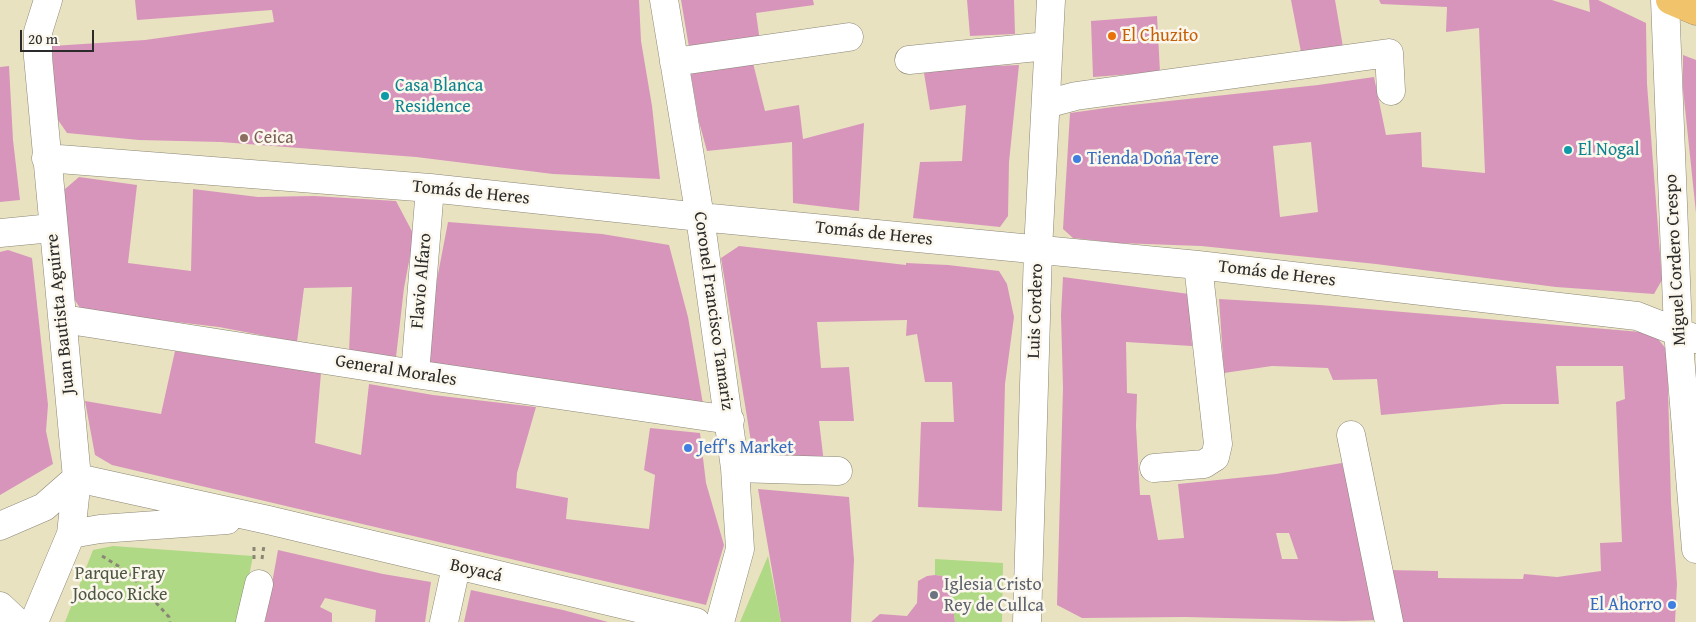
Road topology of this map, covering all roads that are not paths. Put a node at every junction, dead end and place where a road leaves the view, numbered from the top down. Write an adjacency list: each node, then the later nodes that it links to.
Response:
1 (48, 0): 13 (street, Juan Bautista Aguirre)
2 (664, 0): 10 (street, Coronel Francisco Tamariz)
3 (1050, 0): 8 (street, Luis Cordero)
4 (1665, 0): 21 (street, Miguel Cordero Crespo)
5 (1670, 0): 6 (main road)
6 (1696, 11)
7 (849, 37): 10 (street)
8 (1047, 46): 9 (street); 12 (street, Luis Cordero)
9 (909, 60)
10 (674, 62): 15 (street, Coronel Francisco Tamariz)
11 (1392, 92): 12 (street)
12 (1046, 104): 18 (street, Luis Cordero)
13 (46, 158): 14 (street, Tomás de Heres); 16 (street, Juan Bautista Aguirre)
14 (430, 188): 15 (street, Tomás de Heres); 22 (street, Flavio Alfaro)
15 (700, 218): 18 (street, Tomás de Heres); 23 (street, Coronel Francisco Tamariz)
16 (52, 228): 17 (street); 20 (street, Juan Bautista Aguirre)
17 (0, 233)
18 (1038, 250): 19 (street, Tomás de Heres); 42 (street, Luis Cordero)
19 (1198, 265): 21 (street, Tomás de Heres); 26 (street)
20 (63, 319): 22 (street, General Morales); 28 (street, Juan Bautista Aguirre)
21 (1687, 335): 32 (street, Miguel Cordero Crespo)
22 (414, 374): 23 (street, General Morales)
23 (730, 420): 25 (street, Coronel Francisco Tamariz)
24 (1351, 435): 43 (street)
25 (735, 468): 27 (street); 41 (street, Coronel Francisco Tamariz)
26 (1154, 468)
27 (838, 471)
28 (78, 478): 29 (street, Boyacá); 30 (street); 31 (street, Juan Bautista Aguirre)
29 (262, 519): 31 (street, Boyacá); 33 (street, Boyacá)
30 (0, 526)
31 (71, 534): 37 (street, Juan Bautista Aguirre)
32 (1696, 549)
33 (456, 567): 39 (street); 40 (street, Boyacá)
34 (259, 584): 38 (street)
35 (0, 606): 36 (street)
36 (17, 622)
37 (34, 622)
38 (250, 622)
39 (444, 622)
40 (696, 622)
41 (720, 622)
42 (1027, 622)
43 (1389, 622)

